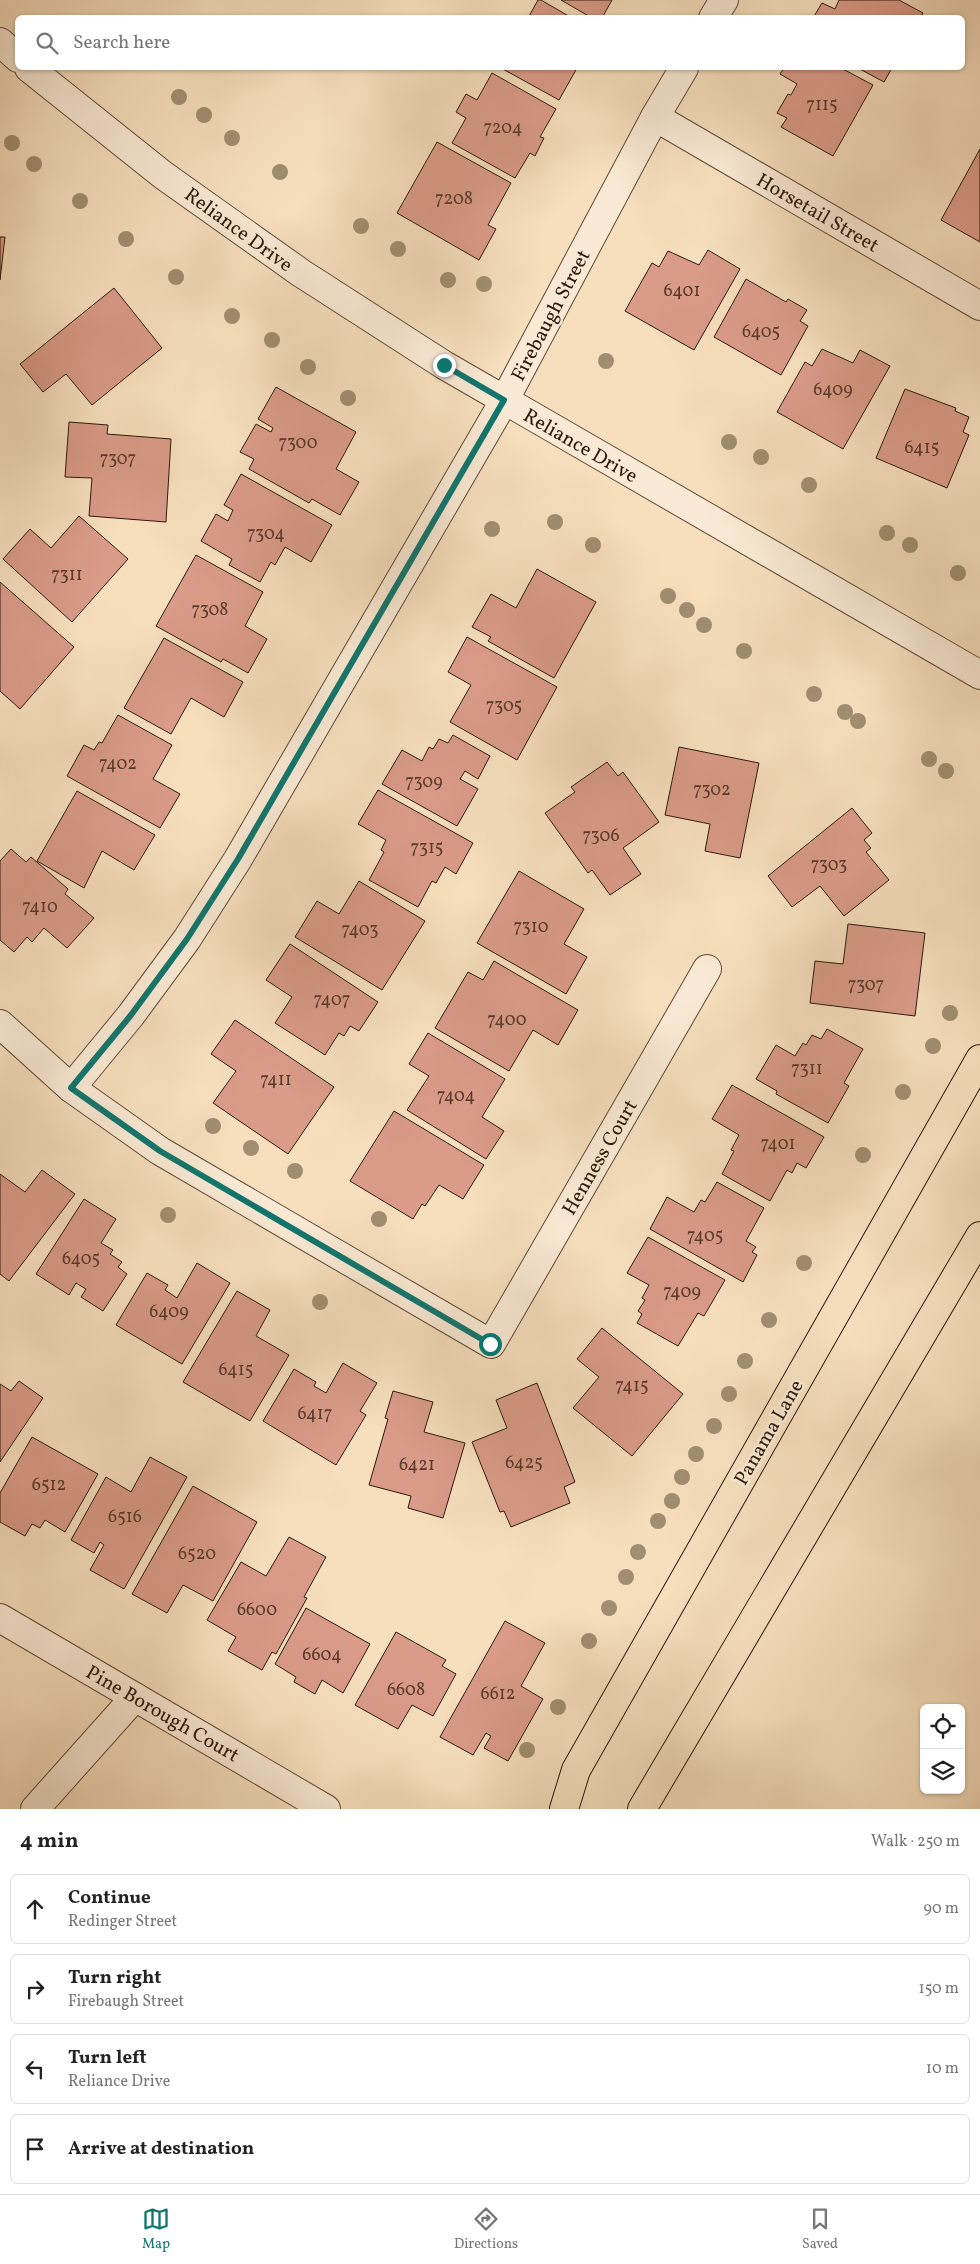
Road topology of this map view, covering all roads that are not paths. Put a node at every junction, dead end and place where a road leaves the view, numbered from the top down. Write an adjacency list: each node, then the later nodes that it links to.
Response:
1 (724, 0): 2 (street)
2 (715, 15)
3 (0, 42): 4 (street)
4 (15, 55)
5 (32, 70): 9 (street, Reliance Drive)
6 (683, 70): 7 (street, Firebaugh Street)
7 (655, 117): 8 (street, Horsetail Street); 9 (street, Firebaugh Street)
8 (980, 306)
9 (504, 400): 10 (street, Reliance Drive); 14 (street, Firebaugh Street)
10 (980, 675)
11 (707, 969): 14 (street, Henness Court)
12 (0, 1024): 14 (street)
13 (980, 1059): 20 (main road, Panama Lane)
14 (71, 1088)
15 (980, 1236): 21 (main road)
16 (0, 1618): 17 (street, Pine Borough Court)
17 (135, 1697): 18 (street); 19 (street, Pine Borough Court)
18 (35, 1809)
19 (326, 1809)
20 (564, 1809)
21 (642, 1809)

